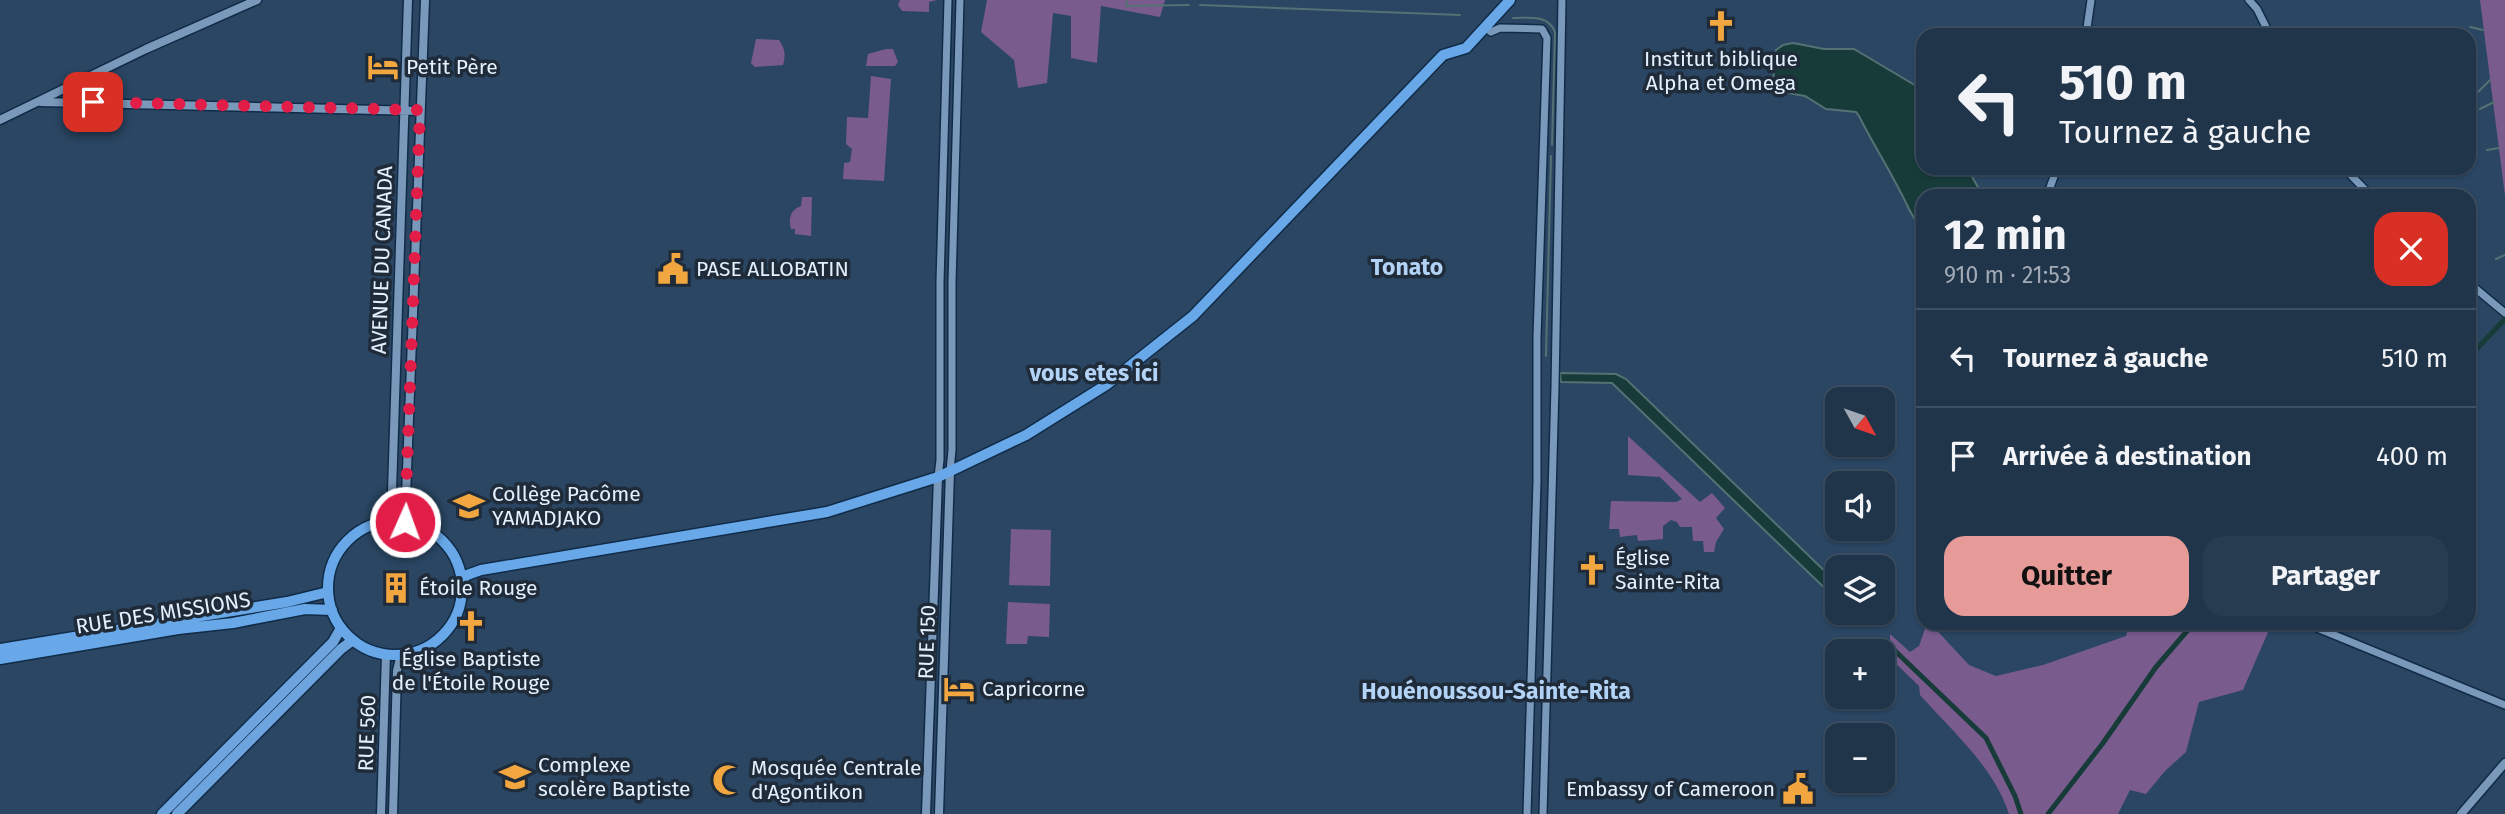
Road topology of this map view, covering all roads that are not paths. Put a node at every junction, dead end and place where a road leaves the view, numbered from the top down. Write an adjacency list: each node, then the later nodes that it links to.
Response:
1 (408, 0): 14 (main road, AVENUE DU CANADA)
2 (425, 0): 15 (main road, AVENUE DU CANADA)
3 (947, 0): 22 (street)
4 (960, 0): 21 (street)
5 (1510, 0): 10 (highway)
6 (1562, 0): 44 (street)
7 (2091, 0): 11 (street)
8 (2249, 0): 12 (street)
9 (254, 1): 13 (main road)
10 (1485, 27): 21 (highway); 43 (street)
11 (2087, 28)
12 (2266, 28)
13 (41, 102): 14 (main road); 16 (main road)
14 (405, 110): 15 (main road); 23 (main road, AVENUE DU CANADA)
15 (420, 110): 24 (main road, AVENUE DU CANADA)
16 (0, 120)
17 (2351, 175): 18 (street)
18 (2364, 189)
19 (2476, 289): 20 (street)
20 (2505, 313)
21 (950, 471): 22 (highway); 42 (main road, RUE 150)
22 (938, 477): 25 (highway); 41 (main road, RUE 150)
23 (391, 522): 24 (highway); 26 (highway)
24 (405, 522): 25 (highway)
25 (461, 581): 33 (highway)
26 (328, 592): 27 (highway); 31 (highway, RUE DES MISSIONS)
27 (332, 610): 28 (highway); 34 (highway, RUE DES MISSIONS)
28 (341, 628): 30 (highway); 37 (main road)
29 (2322, 630): 35 (street)
30 (353, 640): 32 (highway); 38 (main road)
31 (0, 649)
32 (386, 654): 33 (highway); 39 (main road, RUE 560)
33 (401, 654): 40 (main road, RUE 560)
34 (0, 659)
35 (2505, 705)
36 (2505, 763): 45 (main road)
37 (162, 814)
38 (177, 814)
39 (382, 814)
40 (393, 814)
41 (926, 814)
42 (939, 814)
43 (1527, 814)
44 (1542, 814)
45 (2461, 814)

